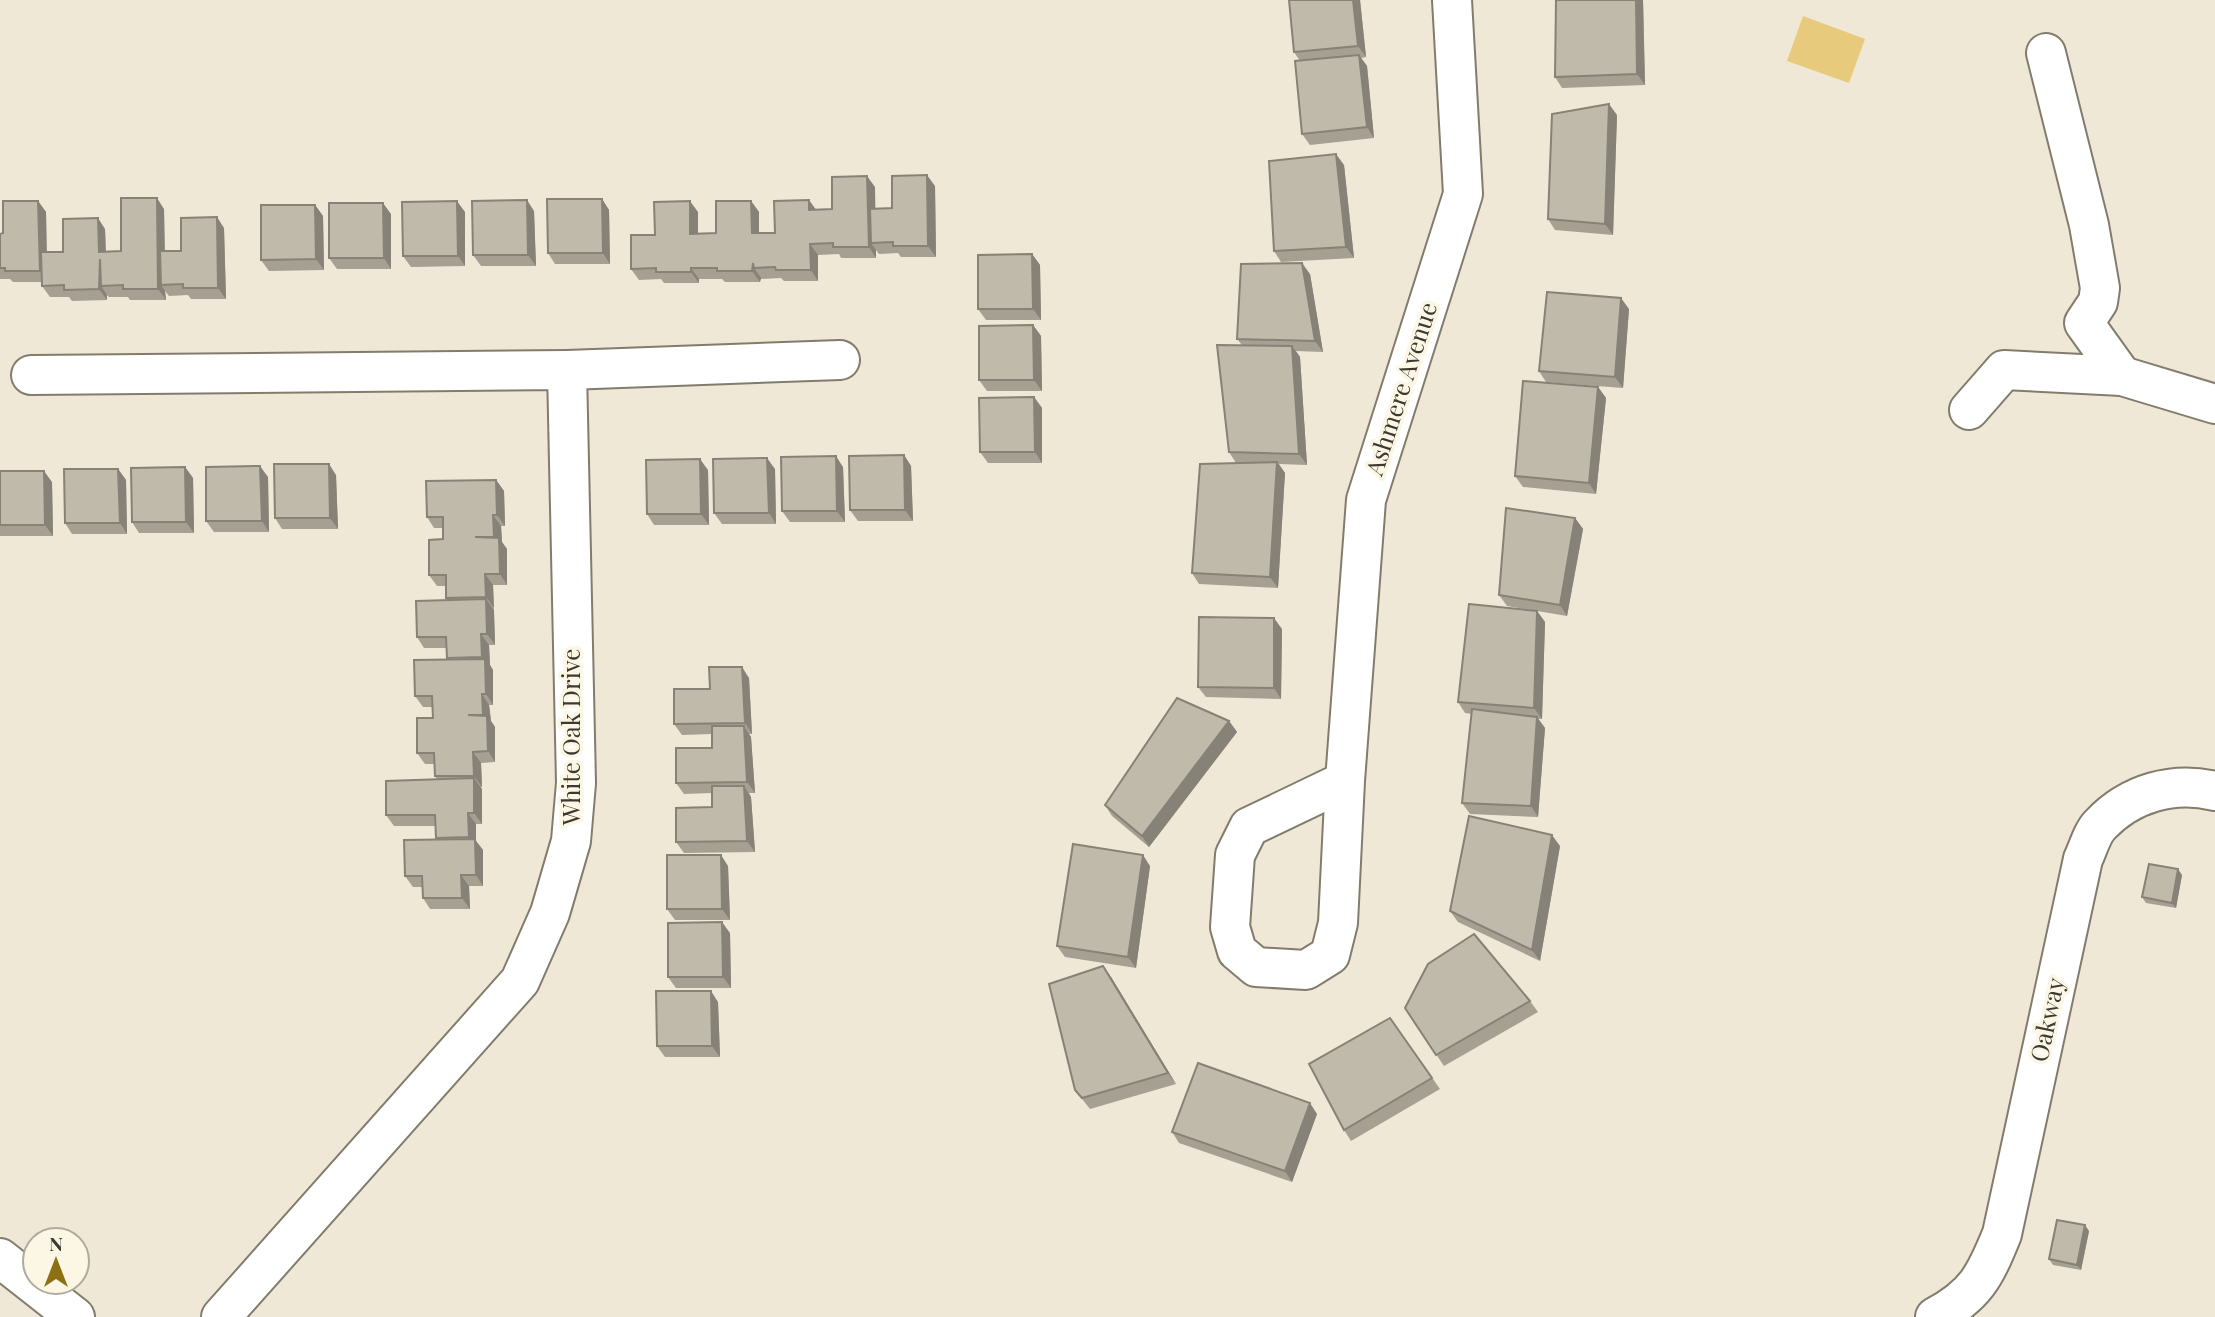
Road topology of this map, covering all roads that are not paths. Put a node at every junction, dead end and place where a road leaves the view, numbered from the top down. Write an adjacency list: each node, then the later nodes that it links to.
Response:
1 (1452, 0): 9 (street, Ashmere Avenue)
2 (2046, 54): 6 (street)
3 (840, 360): 4 (street)
4 (567, 370): 5 (street); 13 (street, White Oak Drive)
5 (31, 376)
6 (2122, 376): 7 (street); 8 (street)
7 (2215, 404)
8 (1969, 410)
9 (1345, 781): 9 (street, Ashmere Avenue)
10 (2215, 791): 14 (street, Oakway)
11 (0, 1258): 12 (street)
12 (75, 1317)
13 (221, 1317)
14 (1935, 1317)

